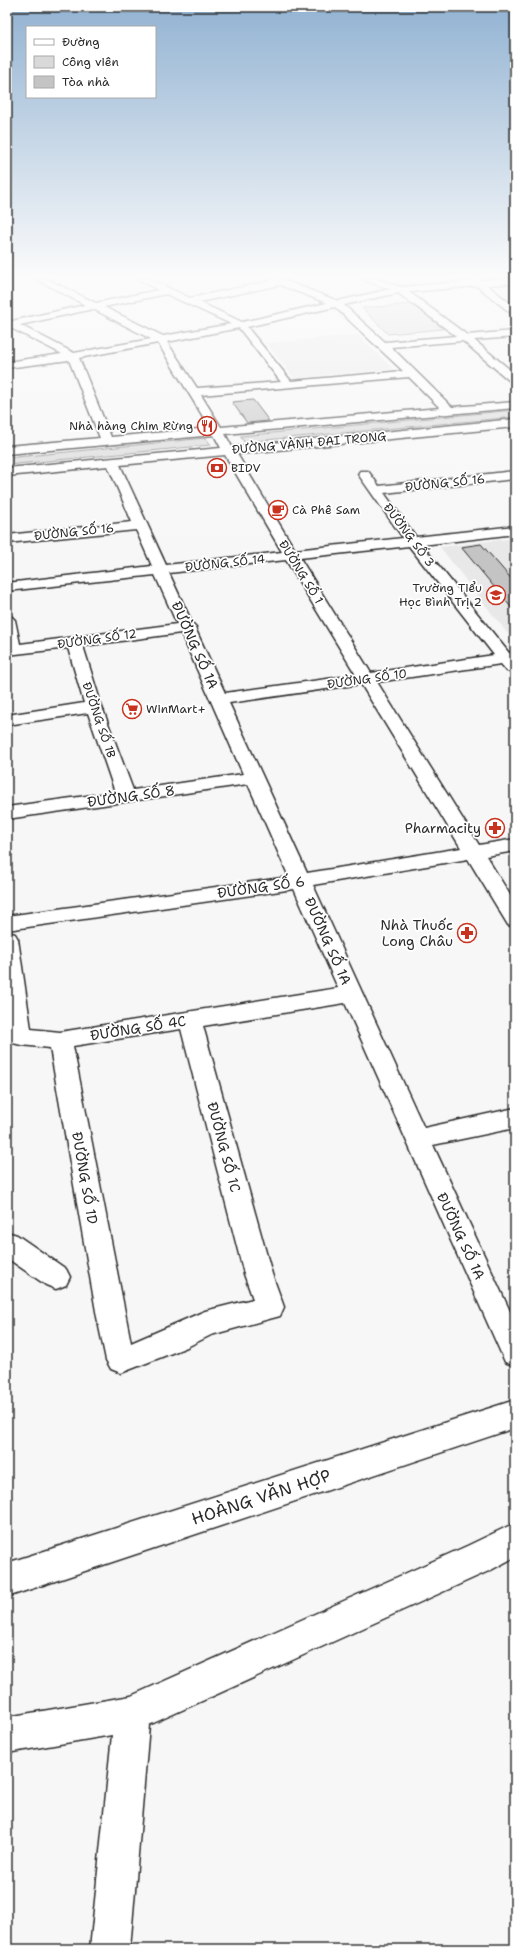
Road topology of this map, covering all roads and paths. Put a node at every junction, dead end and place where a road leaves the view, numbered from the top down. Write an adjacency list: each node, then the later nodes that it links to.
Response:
1 (78, 369): 14 (street)
2 (179, 369): 9 (street, ĐƯỜNG SỐ 1)
3 (276, 369): 8 (street)
4 (407, 369): 6 (street)
5 (503, 369): 7 (street)
6 (412, 374): 8 (street); 11 (street)
7 (515, 380)
8 (289, 385): 9 (street)
9 (194, 392): 13 (street, ĐƯỜNG SỐ 1)
10 (515, 405): 11 (street, ĐƯỜNG VÀNH ĐAI TRONG)
11 (449, 411): 13 (street, ĐƯỜNG VÀNH ĐAI TRONG)
12 (515, 423): 16 (street, ĐƯỜNG VÀNH ĐAI TRONG)
13 (216, 431): 14 (street, ĐƯỜNG VÀNH ĐAI TRONG); 16 (street, ĐƯỜNG SỐ 1)
14 (107, 441): 15 (street, ĐƯỜNG VÀNH ĐAI TRONG)
15 (7, 450)
16 (227, 451): 17 (street, ĐƯỜNG VÀNH ĐAI TRONG); 26 (street, ĐƯỜNG SỐ 1)
17 (112, 462): 18 (street, ĐƯỜNG VÀNH ĐAI TRONG); 22 (street, ĐƯỜNG SỐ 1A)
18 (7, 472)
19 (364, 474): 21 (street, ĐƯỜNG SỐ 3)
20 (513, 477): 21 (street, ĐƯỜNG SỐ 16)
21 (375, 490): 25 (street, ĐƯỜNG SỐ 3)
22 (141, 525): 24 (street, ĐƯỜNG SỐ 16); 27 (street, ĐƯỜNG SỐ 1A)
23 (515, 530): 25 (street, ĐƯỜNG SỐ 14)
24 (7, 539)
25 (413, 542): 26 (street, ĐƯỜNG SỐ 14); 33 (street, ĐƯỜNG SỐ 3)
26 (290, 556): 27 (street, ĐƯỜNG SỐ 14); 34 (street, ĐƯỜNG SỐ 1)
27 (162, 570): 28 (street, ĐƯỜNG SỐ 14); 30 (street, ĐƯỜNG SỐ 1A)
28 (7, 587)
29 (8, 625): 32 (street)
30 (188, 627): 31 (street, ĐƯỜNG SỐ 12); 35 (street, ĐƯỜNG SỐ 1A)
31 (74, 643): 32 (street, ĐƯỜNG SỐ 12); 36 (street, ĐƯỜNG SỐ 1B)
32 (10, 650)
33 (512, 662): 34 (street, ĐƯỜNG SỐ 10)
34 (367, 679): 35 (street, ĐƯỜNG SỐ 10); 42 (street, ĐƯỜNG SỐ 1)
35 (219, 699): 38 (street, ĐƯỜNG SỐ 1A)
36 (94, 707): 37 (street); 39 (street, ĐƯỜNG SỐ 1B)
37 (7, 720)
38 (254, 778): 39 (street, ĐƯỜNG SỐ 8); 43 (street, ĐƯỜNG SỐ 1A)
39 (126, 797): 40 (street, ĐƯỜNG SỐ 8)
40 (7, 813)
41 (515, 845): 42 (street, ĐƯỜNG SỐ 6)
42 (474, 852): 43 (street, ĐƯỜNG SỐ 6); 44 (street, ĐƯỜNG SỐ 1)
43 (301, 881): 45 (street, ĐƯỜNG SỐ 6); 47 (street, ĐƯỜNG SỐ 1A)
44 (515, 920)
45 (7, 923)
46 (7, 939): 49 (street, ĐƯỜNG SỐ 4C)
47 (352, 994): 48 (street, ĐƯỜNG SỐ 4C); 51 (street, ĐƯỜNG SỐ 1A)
48 (190, 1020): 49 (street, ĐƯỜNG SỐ 4C); 54 (street, ĐƯỜNG SỐ 1C)
49 (60, 1040): 54 (street, ĐƯỜNG SỐ 1D)
50 (515, 1118): 51 (street)
51 (417, 1140): 55 (street, ĐƯỜNG SỐ 1A)
52 (7, 1243): 53 (street)
53 (56, 1277)
54 (111, 1317)
55 (515, 1353)
56 (515, 1414): 58 (street, HOÀNG VĂN HỢP)
57 (515, 1539): 59 (street)
58 (7, 1580)
59 (132, 1714): 60 (street); 61 (street)
60 (7, 1735)
61 (110, 1949)

